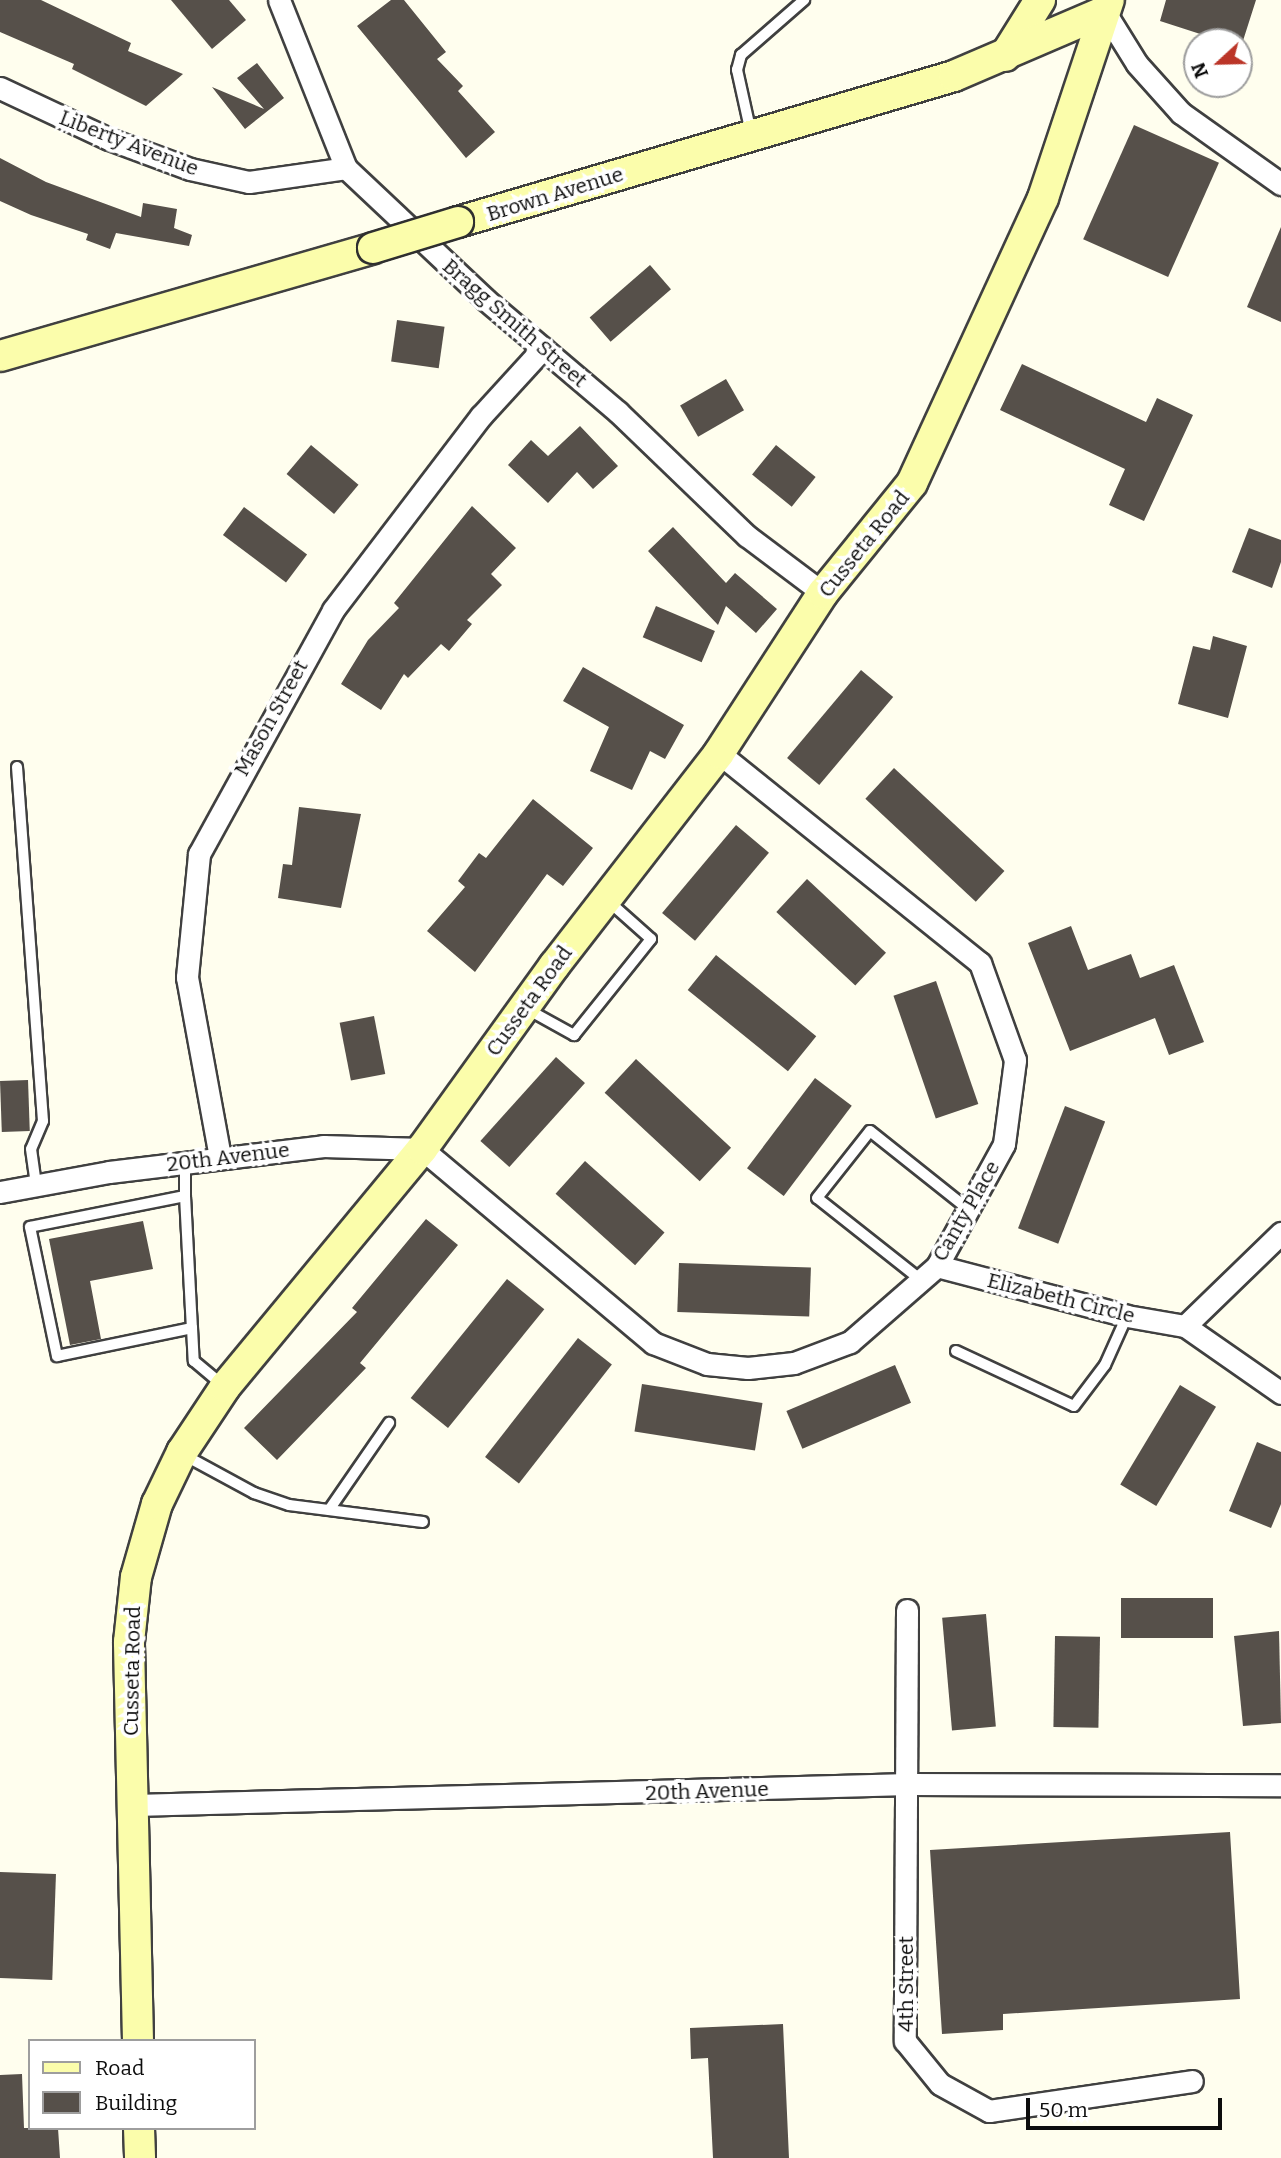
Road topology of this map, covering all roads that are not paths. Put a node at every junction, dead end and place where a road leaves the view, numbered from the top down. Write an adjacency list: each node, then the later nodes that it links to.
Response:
1 (279, 0): 8 (street, Bragg Smith Street)
2 (804, 0): 7 (lane)
3 (1040, 0): 5 (street)
4 (1104, 4): 5 (street, Brown Avenue); 9 (street); 12 (street, Cusseta Road)
5 (1003, 58): 7 (street, Brown Avenue)
6 (0, 88): 8 (street, Liberty Avenue)
7 (752, 135): 11 (street, Brown Avenue, bridge)
8 (346, 168): 10 (street, Bragg Smith Street)
9 (1281, 184)
10 (543, 348): 12 (street, Bragg Smith Street); 18 (street, Mason Street)
11 (0, 356)
12 (823, 593): 13 (street, Cusseta Road)
13 (719, 753): 15 (street, Cusseta Road); 23 (street, Canty Place)
14 (17, 767): 20 (lane)
15 (606, 899): 16 (street, Cusseta Road); 16 (lane)
16 (525, 1008): 17 (street, Cusseta Road)
17 (422, 1149): 18 (street, 20th Avenue); 25 (street, Canty Place); 30 (street, Cusseta Road)
18 (220, 1157): 19 (street, 20th Avenue)
19 (185, 1162): 20 (street, 20th Avenue); 22 (lane)
20 (36, 1185): 21 (street, 20th Avenue)
21 (0, 1192)
22 (185, 1196): 28 (lane); 28 (lane)
23 (968, 1209): 25 (street, Canty Place); 25 (lane)
24 (1281, 1233): 27 (street)
25 (929, 1273): 26 (street, Elizabeth Circle)
26 (1127, 1316): 27 (street, Elizabeth Circle); 29 (lane)
27 (1185, 1326): 31 (street, Elizabeth Circle)
28 (192, 1328): 30 (lane)
29 (956, 1351)
30 (225, 1387): 33 (street, Cusseta Road)
31 (1281, 1393)
32 (389, 1423): 34 (lane)
33 (181, 1454): 34 (lane); 39 (street, Cusseta Road)
34 (329, 1510): 35 (lane)
35 (423, 1522)
36 (907, 1611): 37 (street, 4th Street)
37 (909, 1784): 38 (street, 20th Avenue); 39 (street, 20th Avenue); 41 (street, 4th Street)
38 (1281, 1785)
39 (134, 1805): 40 (street, Cusseta Road)
40 (138, 2039)
41 (1192, 2081)
42 (139, 2130): 43 (street)
43 (140, 2158)

